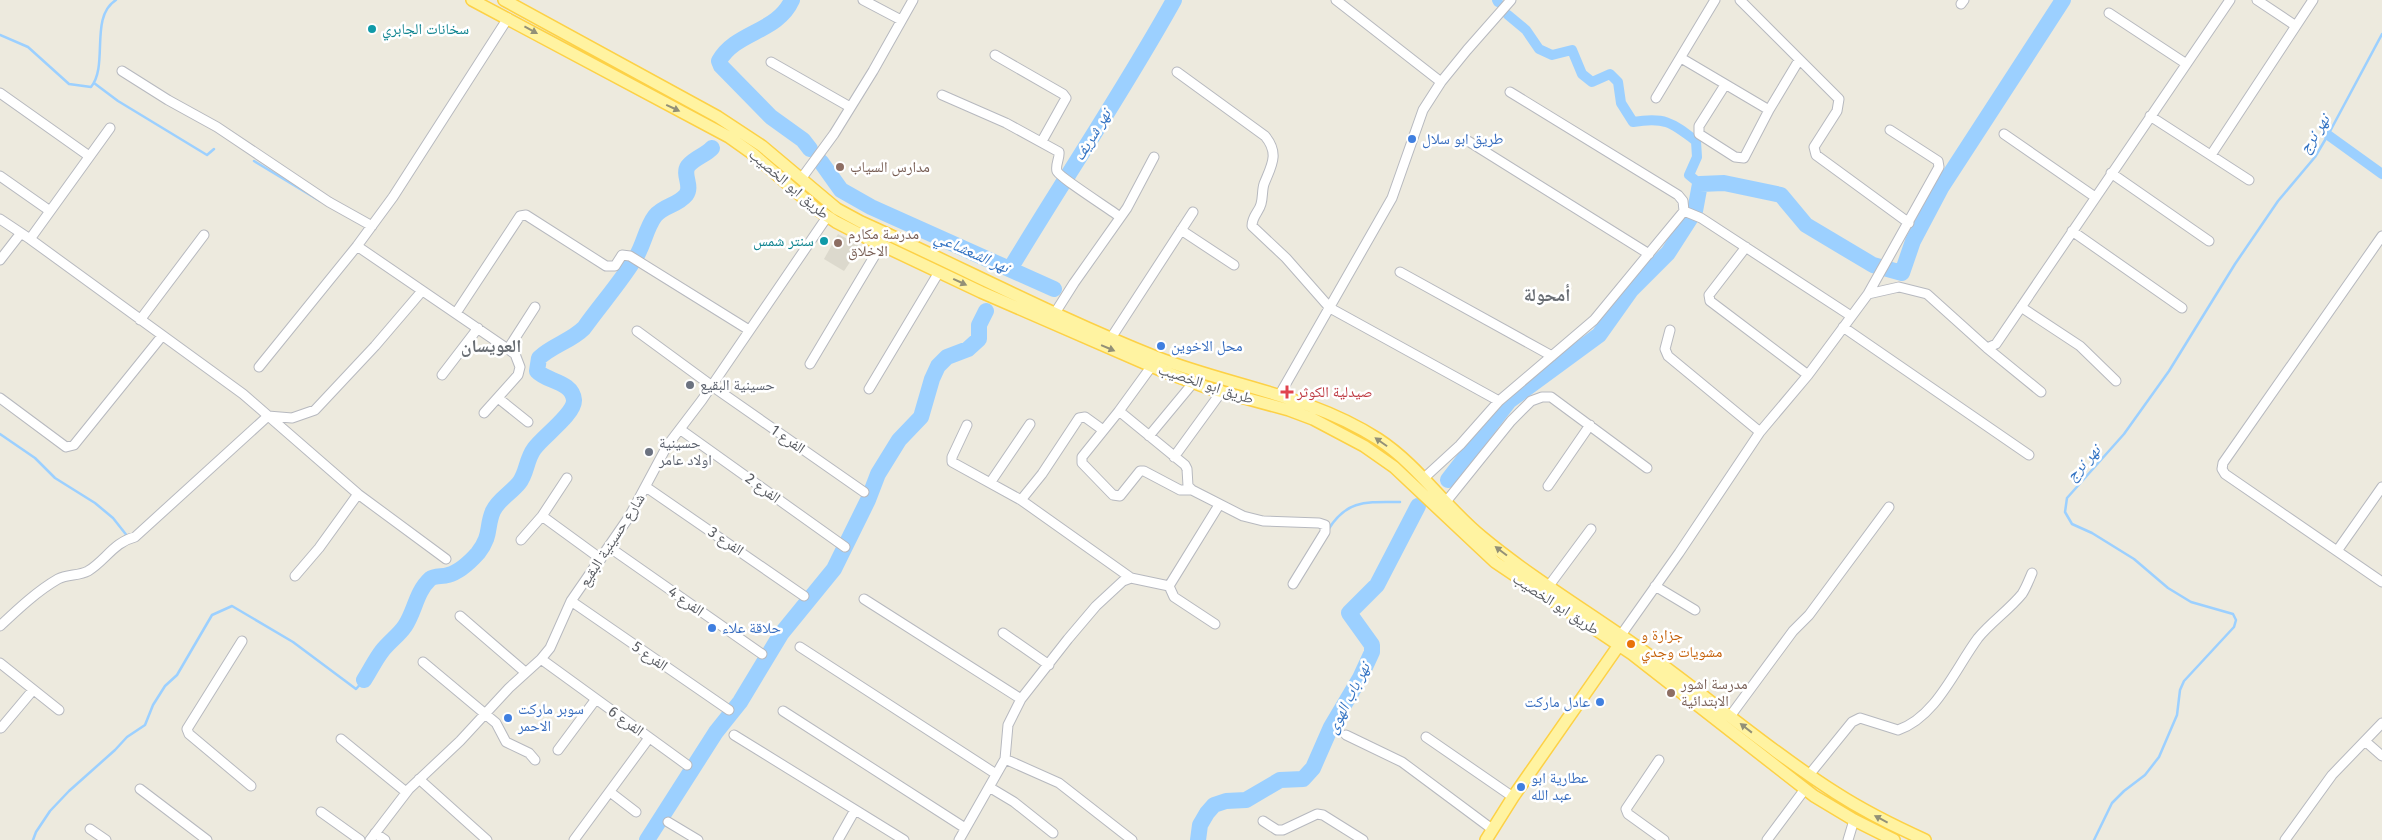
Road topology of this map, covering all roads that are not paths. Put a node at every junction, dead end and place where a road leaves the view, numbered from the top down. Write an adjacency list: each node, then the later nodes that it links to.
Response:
1 (472, 0): 13 (main road, طريق ابو الخصيب)
2 (504, 0): 25 (main road, طريق ابو الخصيب)
3 (863, 0): 14 (street)
4 (913, 0): 14 (street)
5 (1336, 0): 23 (street)
6 (1511, 0): 23 (street)
7 (1715, 0): 17 (street)
8 (1740, 0): 18 (street)
9 (2230, 0): 20 (street)
10 (2257, 0): 15 (street)
11 (2313, 0): 15 (street)
12 (2109, 13): 20 (street)
13 (508, 18): 30 (main road, طريق ابو الخصيب, one-way to 30); 54 (street)
14 (900, 20): 31 (street)
15 (2296, 26): 39 (street)
16 (995, 55): 38 (street)
17 (1681, 58): 24 (street); 29 (street)
18 (1799, 60): 32 (street); 53 (street)
19 (771, 62): 31 (street)
20 (2185, 63): 33 (street)
21 (122, 71): 54 (street)
22 (1177, 72): 74 (street)
23 (1441, 82): 74 (street)
24 (1726, 85): 32 (street); 32 (street)
25 (663, 88): 30 (main road); 44 (main road, طريق ابو الخصيب)
26 (1510, 92): 49 (street)
27 (0, 93): 40 (street)
28 (942, 95): 38 (street)
29 (1656, 98)
30 (656, 100): 50 (main road, طريق ابو الخصيب, one-way to 50)
31 (850, 107): 44 (street)
32 (1769, 110)
33 (2150, 116): 39 (street); 42 (street)
34 (110, 128): 40 (street)
35 (1890, 130): 53 (street)
36 (2004, 134): 46 (street)
37 (1468, 140): 65 (street)
38 (1042, 142): 51 (street)
39 (2211, 155): 45 (street)
40 (89, 156): 47 (street)
41 (1154, 157): 51 (street)
42 (2111, 173): 46 (street); 61 (street)
43 (0, 176): 47 (street)
44 (801, 179): 77 (main road, طريق ابو الخصيب)
45 (2249, 180)
46 (2096, 197): 56 (street)
47 (50, 211): 60 (street)
48 (1193, 212): 55 (street)
49 (1687, 212): 64 (street); 65 (street)
50 (826, 217): 62 (main road, طريق ابو الخصيب); 82 (street, شارع حسينية البقيع)
51 (1120, 217): 77 (street)
52 (0, 219): 57 (street)
53 (1908, 223): 71 (street)
54 (372, 226): 63 (street)
55 (1181, 230): 67 (street); 86 (street)
56 (2072, 231): 73 (street); 75 (street)
57 (21, 233): 60 (street); 66 (street)
58 (204, 235): 79 (street)
59 (2382, 236): 139 (street)
60 (30, 239): 79 (street)
61 (2209, 241)
62 (881, 245): 68 (main road, طريق ابو الخصيب); 90 (street)
63 (357, 246): 70 (street); 92 (street)
64 (1746, 247): 78 (street); 94 (street)
65 (1649, 254): 89 (street)
66 (0, 260)
67 (1234, 265)
68 (939, 272): 91 (main road, طريق ابو الخصيب, one-way to 91); 98 (street)
69 (1400, 272): 89 (street)
70 (422, 291): 76 (street); 108 (street)
71 (1868, 294): 78 (street); 87 (street)
72 (536, 307): 88 (street)
73 (2021, 307): 87 (street); 95 (street)
74 (1330, 308): 101 (street); 104 (street)
75 (2182, 308)
76 (456, 313): 81 (street); 82 (street)
77 (1055, 313): 86 (main road, طريق ابو الخصيب)
78 (1851, 316): 80 (street)
79 (140, 320): 85 (street)
80 (1843, 327): 94 (street); 118 (street)
81 (478, 328): 88 (street); 93 (street)
82 (749, 330): 97 (street, شارع حسينية البقيع)
83 (1670, 330): 116 (street)
84 (637, 331): 97 (street, الفرع 1)
85 (162, 336): 102 (street); 108 (street)
86 (1111, 338): 101 (main road, طريق ابو الخصيب)
87 (1987, 348): 100 (street)
88 (508, 349): 103 (street)
89 (1552, 356): 104 (street)
90 (810, 364)
91 (1151, 366): 96 (main road, طريق ابو الخصيب); 105 (street)
92 (259, 367)
93 (442, 375)
94 (1808, 375): 116 (street)
95 (2116, 381)
96 (1193, 383): 99 (main road, طريق ابو الخصيب); 117 (street)
97 (712, 386): 114 (street, شارع حسينية البقيع); 128 (street, الفرع 1)
98 (869, 389)
99 (1222, 391): 112 (main road, طريق ابو الخصيب); 119 (street)
100 (2041, 392)
101 (1280, 394): 107 (main road, طريق ابو الخصيب)
102 (0, 398)
103 (498, 398): 106 (street); 109 (street)
104 (1499, 401): 122 (street)
105 (1118, 411): 115 (street); 117 (street)
106 (484, 413)
107 (1331, 414): 112 (main road); 122 (main road, طريق ابو الخصيب, one-way to 107)
108 (268, 416): 129 (street); 156 (street)
109 (528, 422)
110 (1030, 424): 123 (street)
111 (967, 425): 123 (street)
112 (1325, 425): 158 (main road, طريق ابو الخصيب)
113 (1590, 425): 120 (street); 124 (street); 131 (street)
114 (681, 430): 125 (street, شارع حسينية البقيع); 138 (street, الفرع 2)
115 (1103, 430): 127 (street); 130 (street)
116 (1760, 432): 148 (street)
117 (1149, 436): 119 (street)
118 (2028, 455)
119 (1174, 457): 127 (street)
120 (1647, 468)
121 (567, 478): 134 (street)
122 (1423, 479): 131 (main road, طريق ابو الخصيب)
123 (990, 484): 130 (street)
124 (1548, 486)
125 (646, 487): 137 (street, شارع حسينية البقيع); 150 (street, الفرع 3)
126 (2382, 487): 139 (street)
127 (1192, 490): 132 (street)
128 (864, 492)
129 (358, 494): 140 (street); 143 (street)
130 (1021, 500): 144 (street)
131 (1445, 503): 149 (main road, طريق ابو الخصيب, one-way to 131)
132 (1219, 505): 146 (street); 147 (street)
133 (1889, 507): 174 (street)
134 (542, 516): 136 (street); 141 (street)
135 (1591, 529): 149 (street)
136 (521, 540)
137 (610, 547): 141 (street, شارع حسينية البقيع); 161 (street, الفرع 4)
138 (845, 547)
139 (2337, 551): 145 (street)
140 (446, 559)
141 (601, 559): 152 (street, شارع حسينية البقيع)
142 (2032, 573): 192 (street)
143 (295, 576)
144 (1131, 578): 147 (street); 165 (street)
145 (2382, 582)
146 (1293, 584)
147 (1169, 586): 155 (street)
148 (1656, 586): 153 (street); 158 (street)
149 (1548, 587): 158 (main road, طريق ابو الخصيب)
150 (804, 596)
151 (864, 599): 169 (street)
152 (571, 601): 162 (street, شارع حسينية البقيع); 171 (street, الفرع 5)
153 (1695, 610)
154 (460, 616): 166 (street)
155 (1215, 624)
156 (0, 626)
157 (1003, 633): 165 (street)
158 (1620, 640): 174 (main road, طريق ابو الخصيب); 191 (main road, طريق ابو الخصيب); 200 (main road)
159 (242, 641): 194 (street)
160 (800, 647): 190 (street)
161 (762, 654)
162 (541, 660): 166 (street, شارع حسينية البقيع); 168 (street, الفرع 6)
163 (423, 662): 173 (street)
164 (0, 663): 167 (street)
165 (1049, 665): 169 (street)
166 (524, 672): 173 (street, شارع حسينية البقيع)
167 (33, 690): 170 (street); 176 (street)
168 (596, 699): 181 (street, الفرع 6); 183 (street)
169 (1022, 699): 185 (street)
170 (59, 710)
171 (729, 710)
172 (783, 711): 207 (street)
173 (483, 714): 186 (street); 193 (street, شارع حسينية البقيع)
174 (1730, 715): 188 (main road, طريق ابو الخصيب, one-way to 174)
175 (2382, 723): 182 (street)
176 (1, 728)
177 (734, 735): 201 (street)
178 (1346, 735): 209 (street)
179 (1426, 737): 200 (street)
180 (341, 738): 198 (street)
181 (649, 738): 189 (street, الفرع 6); 199 (street)
182 (2365, 741): 184 (street); 230 (street)
183 (558, 750)
184 (2382, 756)
185 (1005, 759): 190 (street); 222 (street)
186 (535, 760)
187 (1659, 760): 225 (street)
188 (1794, 764): 191 (main road); 192 (main road, طريق ابو الخصيب)
189 (687, 765)
190 (996, 774): 195 (street)
191 (1786, 774): 197 (main road, طريق ابو الخصيب)
192 (1809, 775): 229 (main road, طريق ابو الخصيب, one-way to 192)
193 (419, 779): 198 (street, شارع حسينية البقيع); 216 (street)
194 (251, 786)
195 (989, 787): 207 (street); 210 (street)
196 (140, 789): 213 (street)
197 (1805, 789): 204 (main road, طريق ابو الخصيب); 226 (street)
198 (406, 792): 211 (street, شارع حسينية البقيع)
199 (610, 792): 203 (street); 217 (street)
200 (1513, 797): 209 (main road)
201 (855, 810): 219 (street); 220 (street)
202 (321, 812): 214 (street)
203 (636, 812)
204 (1854, 820): 227 (street); 228 (main road, طريق ابو الخصيب)
205 (1263, 821): 223 (street)
206 (668, 822): 218 (street)
207 (965, 828): 221 (street)
208 (90, 829): 212 (street)
209 (1492, 829): 224 (main road)
210 (1053, 833)
211 (373, 836): 215 (street)
212 (106, 840)
213 (207, 840)
214 (360, 840)
215 (385, 840)
216 (487, 840)
217 (574, 840)
218 (698, 840)
219 (838, 840)
220 (904, 840)
221 (959, 840)
222 (1132, 840)
223 (1363, 840)
224 (1486, 840)
225 (1664, 840)
226 (1767, 840)
227 (1848, 840)
228 (1894, 840)
229 (1924, 840)
230 (2285, 840)

